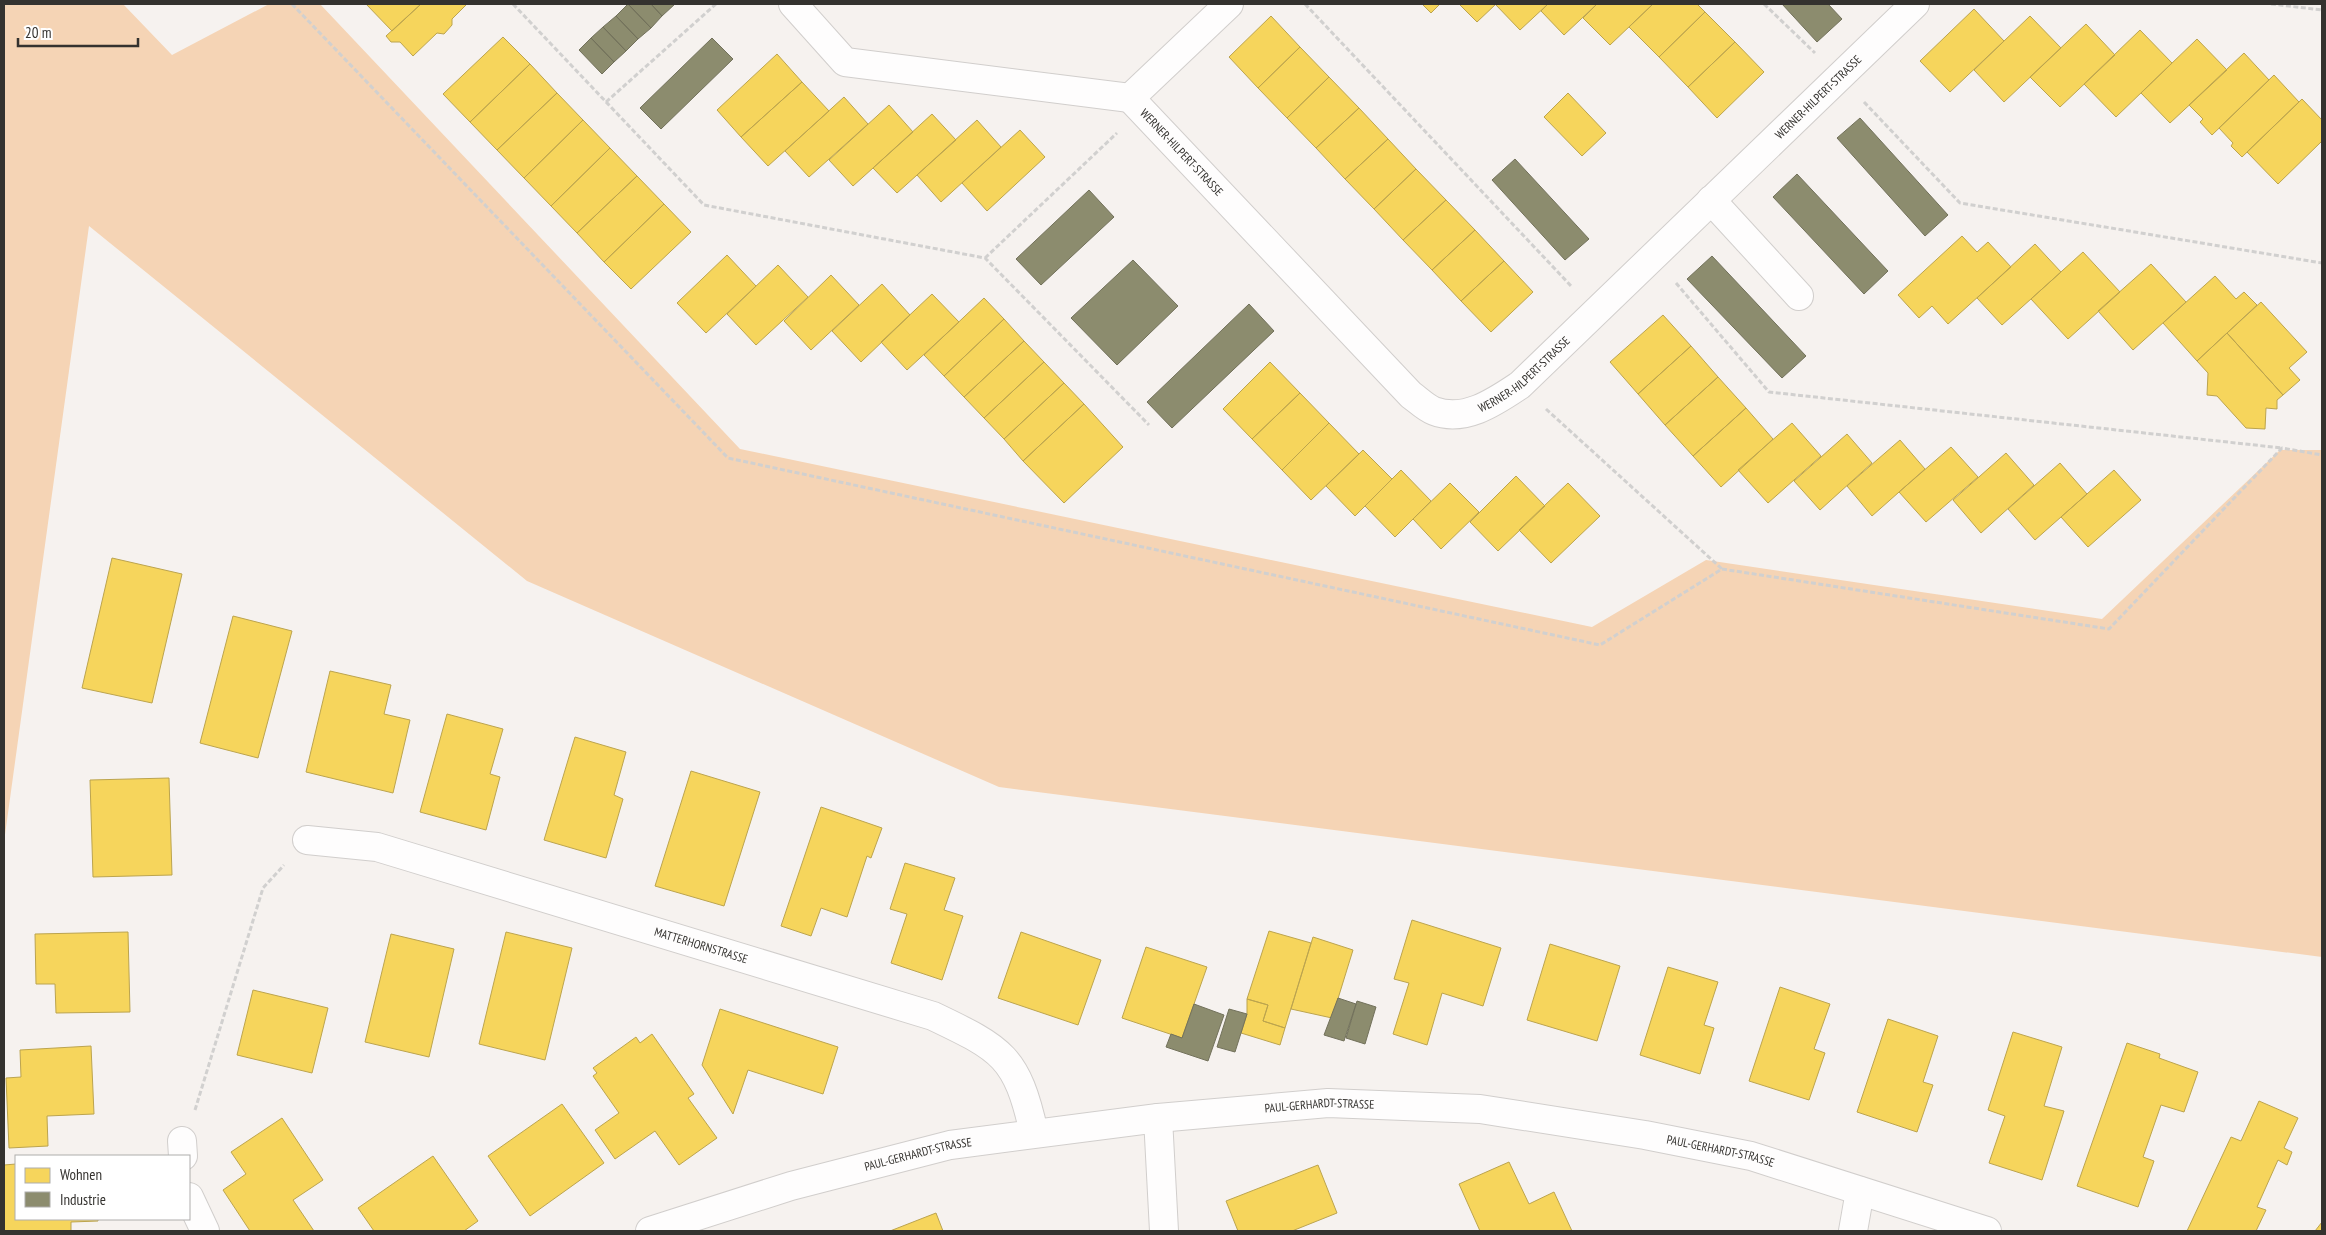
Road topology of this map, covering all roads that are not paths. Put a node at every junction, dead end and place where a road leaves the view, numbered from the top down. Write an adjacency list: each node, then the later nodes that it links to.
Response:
1 (793, 4): 4 (street, WERNER-HILPERT-STRASSE)
2 (1229, 4): 4 (street, WERNER-HILPERT-STRASSE)
3 (1915, 4): 5 (street, WERNER-HILPERT-STRASSE)
4 (1136, 104): 5 (street, WERNER-HILPERT-STRASSE)
5 (1711, 200): 6 (street)
6 (1799, 296)
7 (307, 840): 9 (street, MATTERHORNSTRASSE)
8 (1158, 1118): 9 (street, PAUL-GERHARDT-STRASSE); 10 (street, PAUL-GERHARDT-STRASSE); 14 (street)
9 (1034, 1133): 13 (street, PAUL-GERHARDT-STRASSE)
10 (1860, 1191): 15 (street); 16 (street, PAUL-GERHARDT-STRASSE)
11 (190, 1199): 12 (street)
12 (205, 1231)
13 (650, 1231)
14 (1164, 1231)
15 (1853, 1231)
16 (1987, 1231)

